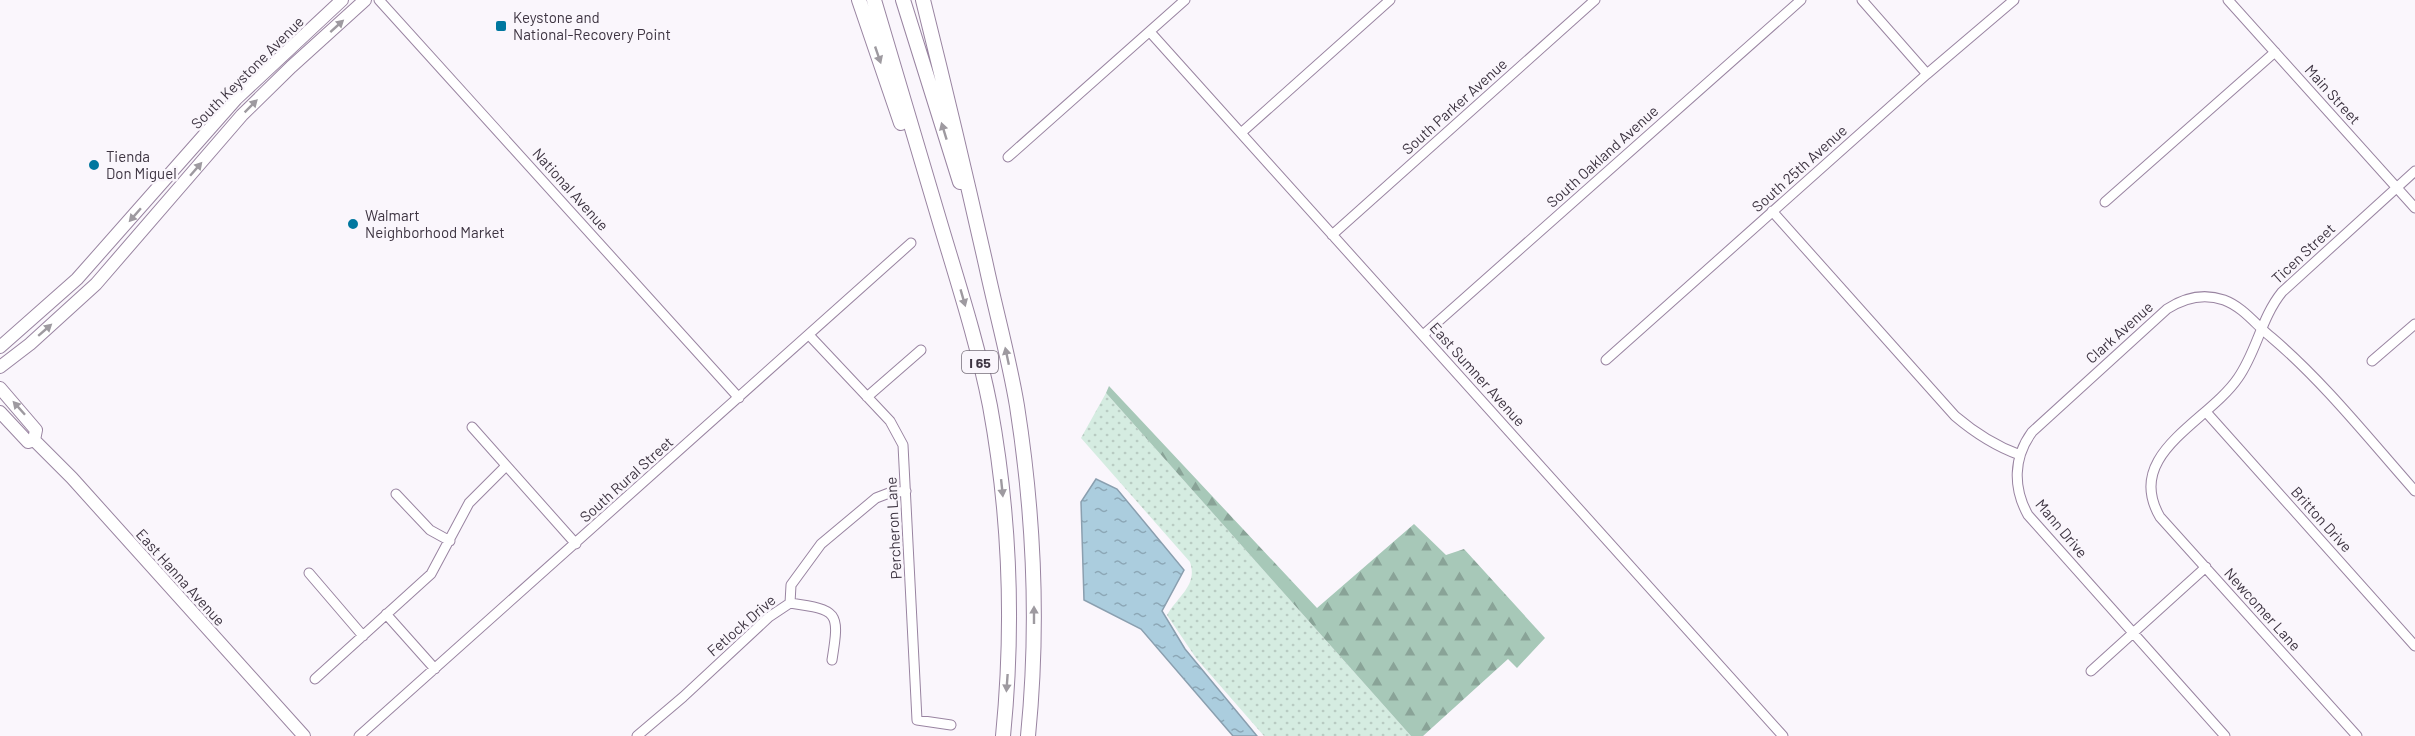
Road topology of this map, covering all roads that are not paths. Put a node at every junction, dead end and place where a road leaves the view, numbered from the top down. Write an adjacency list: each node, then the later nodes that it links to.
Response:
1 (342, 0): 21 (main road, South Keystone Avenue)
2 (365, 0): 23 (main road, South Keystone Avenue, one-way to 2)
3 (379, 0): 42 (street, National Avenue)
4 (859, 0): 30 (highway, one-way to 30)
5 (874, 0): 30 (highway, I 65)
6 (903, 0): 29 (highway, I 65, one-way to 6)
7 (923, 0): 29 (highway)
8 (1185, 0): 15 (street)
9 (1390, 0): 18 (street)
10 (1595, 0): 27 (street, South Parker Avenue)
11 (1801, 0): 34 (street, South Oakland Avenue)
12 (1862, 0): 17 (street)
13 (2013, 0): 17 (street, South 25th Avenue)
14 (2228, 0): 16 (street, Main Street)
15 (1149, 32): 18 (street, East Sumner Avenue); 19 (street)
16 (2275, 52): 22 (street, Main Street); 24 (street)
17 (1927, 74): 26 (street, South 25th Avenue)
18 (1241, 133): 27 (street, East Sumner Avenue)
19 (1008, 157)
20 (2415, 171): 22 (street, Ticen Street)
21 (167, 178): 23 (main road); 35 (main road, South Keystone Avenue, one-way to 35)
22 (2396, 187): 25 (street, Main Street); 32 (street, Ticen Street)
23 (179, 188): 39 (main road, South Keystone Avenue, one-way to 23)
24 (2105, 202)
25 (2415, 208)
26 (1772, 212): 37 (street, South 25th Avenue); 47 (street)
27 (1332, 235): 34 (street, East Sumner Avenue)
28 (911, 243): 33 (street, South Rural Street)
29 (986, 267): 71 (highway, I 65, one-way to 29)
30 (955, 273): 70 (highway, I 65, one-way to 70)
31 (2415, 324): 38 (street)
32 (2261, 328): 44 (street, Ticen Street); 47 (street, Clark Avenue); 50 (street, Clark Avenue)
33 (809, 335): 41 (street, Percheron Lane); 42 (street, South Rural Street)
34 (1423, 335): 72 (street, East Sumner Avenue)
35 (0, 347)
36 (921, 350): 41 (street)
37 (1606, 360)
38 (2372, 361)
39 (0, 367)
40 (0, 387): 46 (main road, East Hanna Avenue, one-way to 40)
41 (867, 397): 49 (street, Percheron Lane)
42 (739, 398): 54 (street, South Rural Street)
43 (0, 412): 46 (main road, East Hanna Avenue)
44 (2206, 412): 52 (street, Ticen Street); 61 (street, Britton Drive)
45 (472, 427): 48 (street)
46 (34, 441): 67 (main road, East Hanna Avenue)
47 (2019, 455): 59 (street, Mann Drive)
48 (506, 466): 53 (street); 54 (street)
49 (906, 491): 57 (street, Fetlock Drive); 66 (street, Percheron Lane)
50 (2415, 491)
51 (396, 494): 53 (street)
52 (2152, 498): 55 (street, Newcomer Lane)
53 (450, 541): 58 (street)
54 (576, 544): 63 (street, South Rural Street)
55 (2206, 567): 59 (street); 74 (street, Newcomer Lane)
56 (309, 573): 60 (street)
57 (790, 603): 62 (street); 69 (street, Fetlock Drive)
58 (387, 614): 60 (street); 63 (street)
59 (2133, 633): 64 (street); 73 (street, Mann Drive)
60 (363, 636): 65 (street)
61 (2415, 646)
62 (832, 660)
63 (435, 669): 68 (street, South Rural Street)
64 (2091, 671)
65 (315, 679)
66 (951, 725)
67 (304, 736)
68 (359, 736)
69 (637, 736)
70 (1003, 736)
71 (1028, 736)
72 (1783, 736)
73 (2225, 736)
74 (2357, 736)

